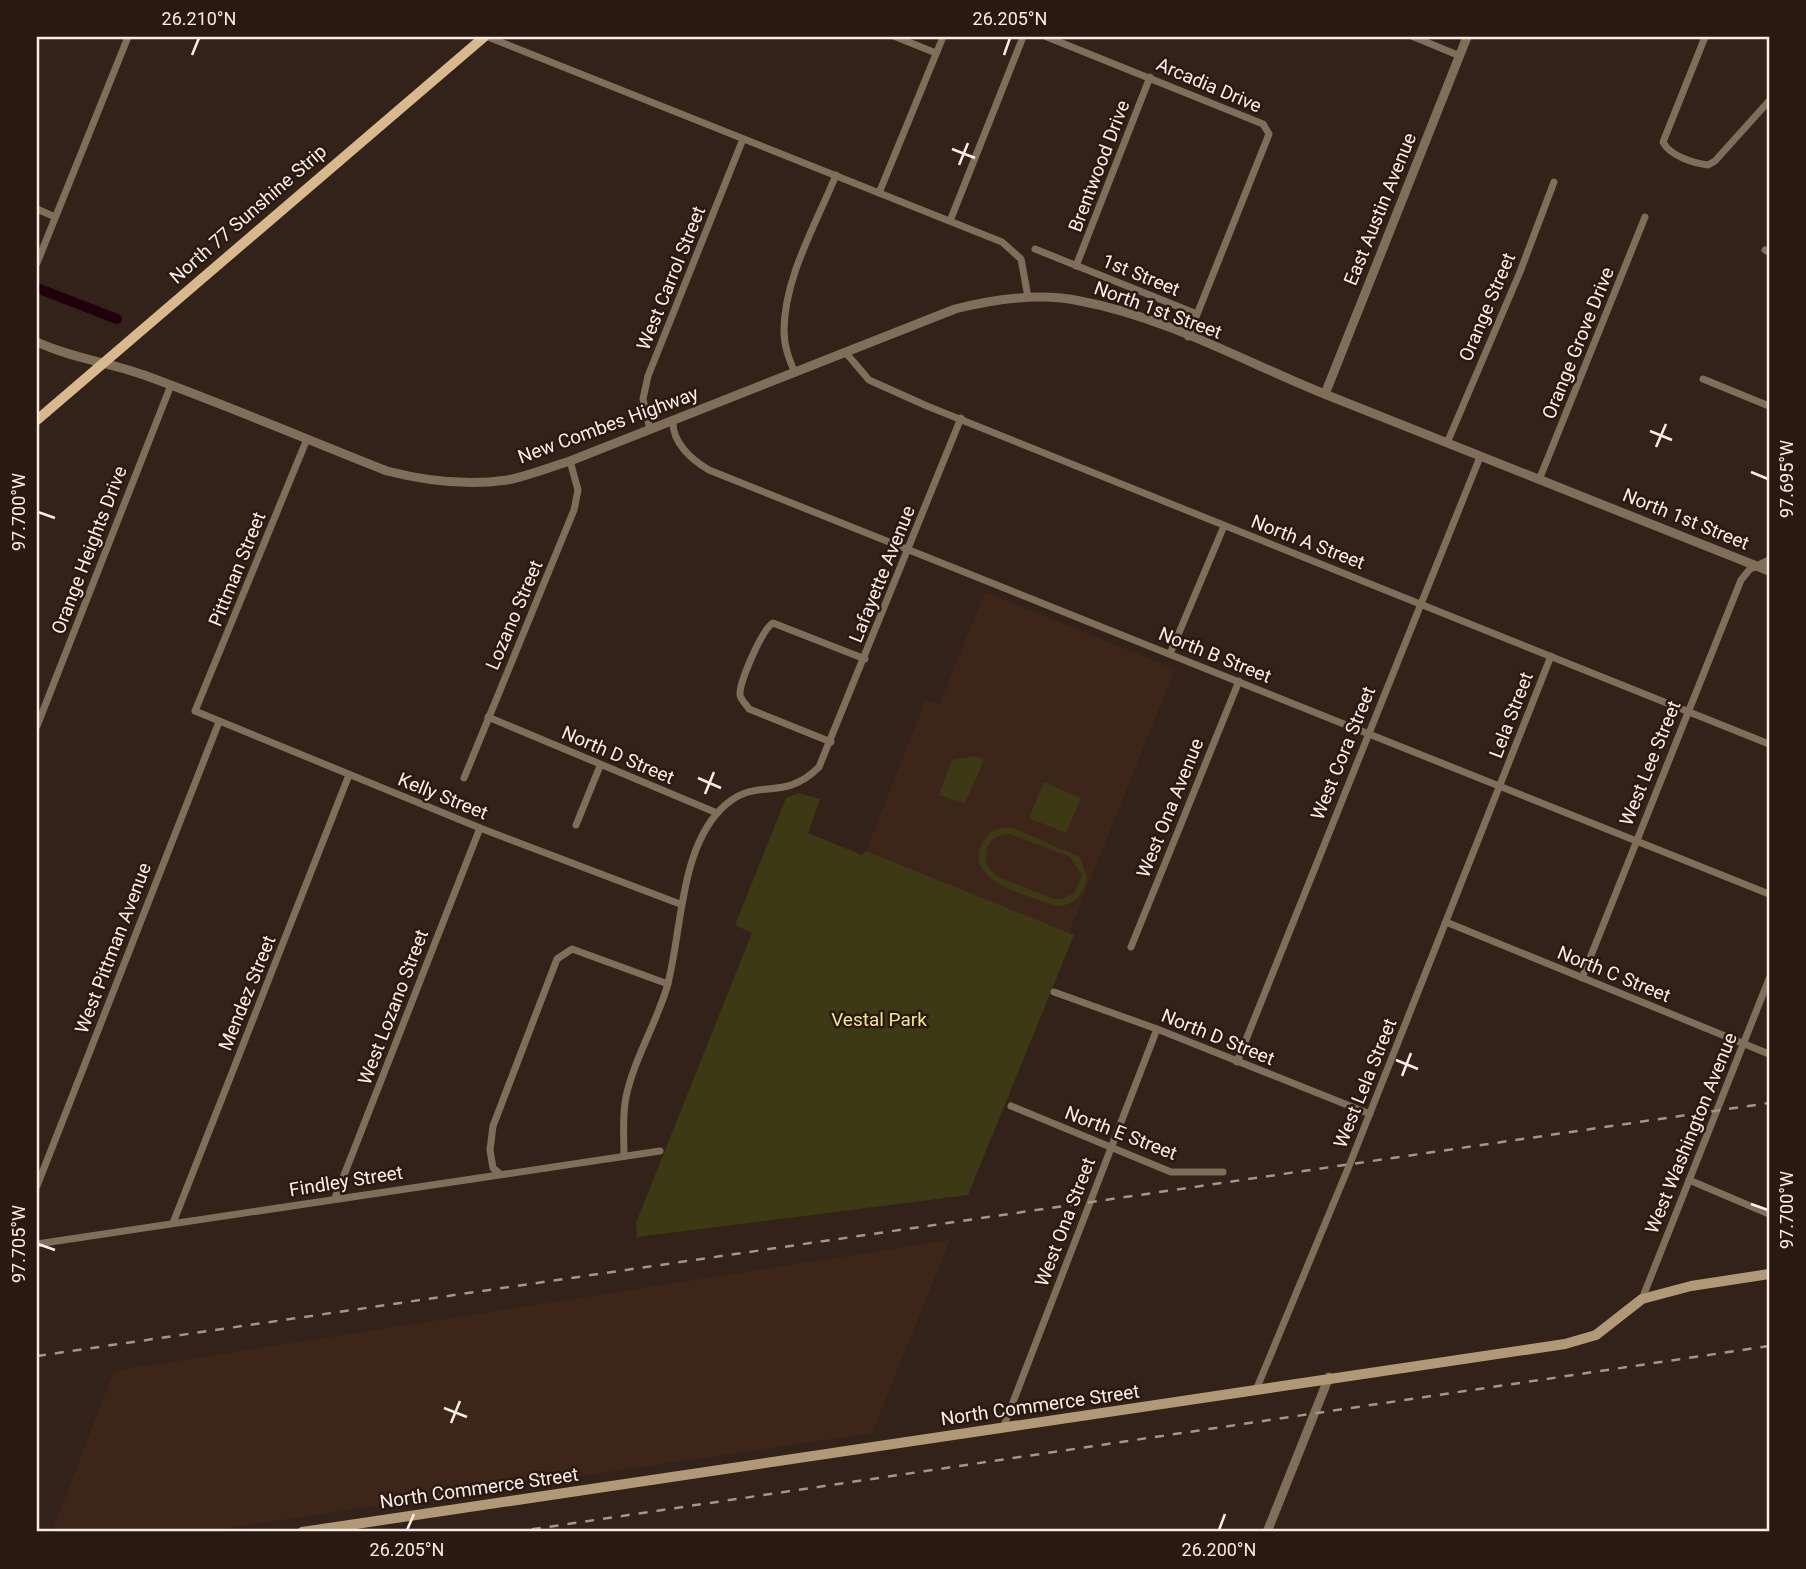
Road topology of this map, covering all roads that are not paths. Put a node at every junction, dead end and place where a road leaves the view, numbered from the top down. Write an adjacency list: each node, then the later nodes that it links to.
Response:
1 (128, 37): 19 (street)
2 (486, 37): 14 (street); 30 (main road, North 77 Sunshine Strip)
3 (896, 37): 10 (street)
4 (943, 37): 10 (street)
5 (1023, 37): 21 (street)
6 (1047, 37): 12 (street, Arcadia Drive)
7 (1414, 37): 11 (street)
8 (1467, 37): 11 (street, East Austin Avenue)
9 (1705, 37): 13 (street)
10 (936, 53): 17 (street)
11 (1460, 56): 34 (street, East Austin Avenue)
12 (1150, 77): 24 (street, Brentwood Drive); 26 (street, Arcadia Drive)
13 (1769, 102)
14 (743, 139): 15 (street); 39 (street, West Carrol Street)
15 (836, 176): 17 (street); 31 (street)
16 (1554, 182): 41 (street, Orange Street)
17 (879, 193): 21 (street)
18 (37, 209): 19 (street)
19 (55, 217): 23 (street)
20 (1645, 217): 44 (street, Orange Grove Drive)
21 (950, 221): 25 (street)
22 (1034, 249): 24 (street, 1st Street)
23 (37, 263)
24 (1076, 266): 26 (street, 1st Street)
25 (1028, 297): 27 (street, North 1st Street); 29 (street, New Combes Highway)
26 (1197, 314): 27 (street, Arcadia Drive)
27 (1188, 337): 34 (street, North 1st Street)
28 (37, 342): 30 (street, New Combes Highway)
29 (846, 353): 31 (street, New Combes Highway); 36 (street, North A Street)
30 (101, 363): 33 (street, New Combes Highway); 37 (main road, North 77 Sunshine Strip)
31 (794, 373): 38 (street, New Combes Highway)
32 (1703, 379): 35 (street)
33 (171, 385): 40 (street, New Combes Highway); 59 (street, Orange Heights Drive)
34 (1325, 394): 41 (street, North 1st Street)
35 (1769, 406)
36 (961, 418): 45 (street, North A Street); 46 (street, Lafayette Avenue)
37 (37, 419)
38 (673, 421): 39 (street, New Combes Highway); 46 (street, North B Street)
39 (650, 430): 43 (street, New Combes Highway)
40 (307, 439): 43 (street, New Combes Highway); 55 (street, Pittman Street)
41 (1447, 443): 42 (street, North 1st Street)
42 (1480, 457): 44 (street, North 1st Street); 50 (street, West Cora Street)
43 (570, 461): 57 (street, Lozano Street)
44 (1539, 480): 48 (street, North 1st Street)
45 (1224, 526): 50 (street, North A Street); 51 (street)
46 (909, 549): 51 (street, North B Street); 53 (street, Lafayette Avenue)
47 (1769, 560): 48 (street)
48 (1756, 566): 49 (street, North 1st Street); 56 (street, West Lee Street)
49 (1769, 571)
50 (1421, 603): 52 (street, North A Street); 60 (street, West Cora Street)
51 (1170, 654): 54 (street, North B Street)
52 (1551, 656): 56 (street, North A Street); 66 (street, Lela Street)
53 (865, 659): 61 (street, Lafayette Avenue); 61 (street)
54 (1239, 681): 60 (street, North B Street); 74 (street, West Ona Avenue)
55 (195, 710): 58 (street, Kelly Street)
56 (1688, 710): 62 (street, North A Street); 70 (street, West Lee Street)
57 (488, 717): 63 (street, North D Street); 65 (street, Lozano Street)
58 (219, 722): 64 (street, Kelly Street); 91 (street, West Pittman Avenue)
59 (37, 726)
60 (1368, 733): 66 (street, North B Street); 82 (street, West Cora Street)
61 (831, 742): 67 (street)
62 (1769, 744)
63 (600, 766): 67 (street, North D Street); 68 (street)
64 (349, 775): 69 (street, Kelly Street); 94 (street, Mendez Street)
65 (464, 778)
66 (1500, 786): 70 (street, North B Street); 73 (street, West Lela Street)
67 (717, 813): 72 (street)
68 (576, 825)
69 (480, 828): 72 (street, Kelly Street); 92 (street, West Lozano Street)
70 (1636, 841): 71 (street, North B Street); 75 (street, West Lee Street)
71 (1769, 894)
72 (680, 904): 77 (street)
73 (1447, 922): 75 (street, North C Street); 84 (street, West Lela Street)
74 (1131, 947)
75 (1582, 978): 80 (street, North C Street)
76 (1769, 979): 80 (street, West Washington Avenue)
77 (667, 984): 87 (street); 89 (street)
78 (1054, 992): 79 (street, North D Street)
79 (1157, 1029): 82 (street, North D Street); 85 (street, West Ona Street)
80 (1744, 1044): 81 (street, North C Street); 90 (street, West Washington Avenue)
81 (1769, 1054)
82 (1237, 1062): 84 (street, North D Street)
83 (1011, 1106): 85 (street, North E Street)
84 (1370, 1114): 99 (street, West Lela Street)
85 (1111, 1146): 88 (street, North E Street); 100 (street, West Ona Street)
86 (660, 1151): 87 (street, Findley Street)
87 (624, 1156): 89 (street, Findley Street)
88 (1223, 1172)
89 (500, 1174): 92 (street, Findley Street)
90 (1689, 1180): 93 (street); 97 (street, West Washington Avenue)
91 (37, 1186)
92 (335, 1198): 94 (street, Findley Street)
93 (1769, 1214)
94 (173, 1223): 95 (street, Findley Street)
95 (37, 1244)
96 (1769, 1274): 97 (main road, North Commerce Street)
97 (1642, 1299): 98 (main road, North Commerce Street)
98 (1329, 1377): 99 (main road, North Commerce Street); 102 (street)
99 (1256, 1390): 100 (main road, North Commerce Street)
100 (1003, 1428): 101 (main road, North Commerce Street)
101 (302, 1532)
102 (1267, 1532)

